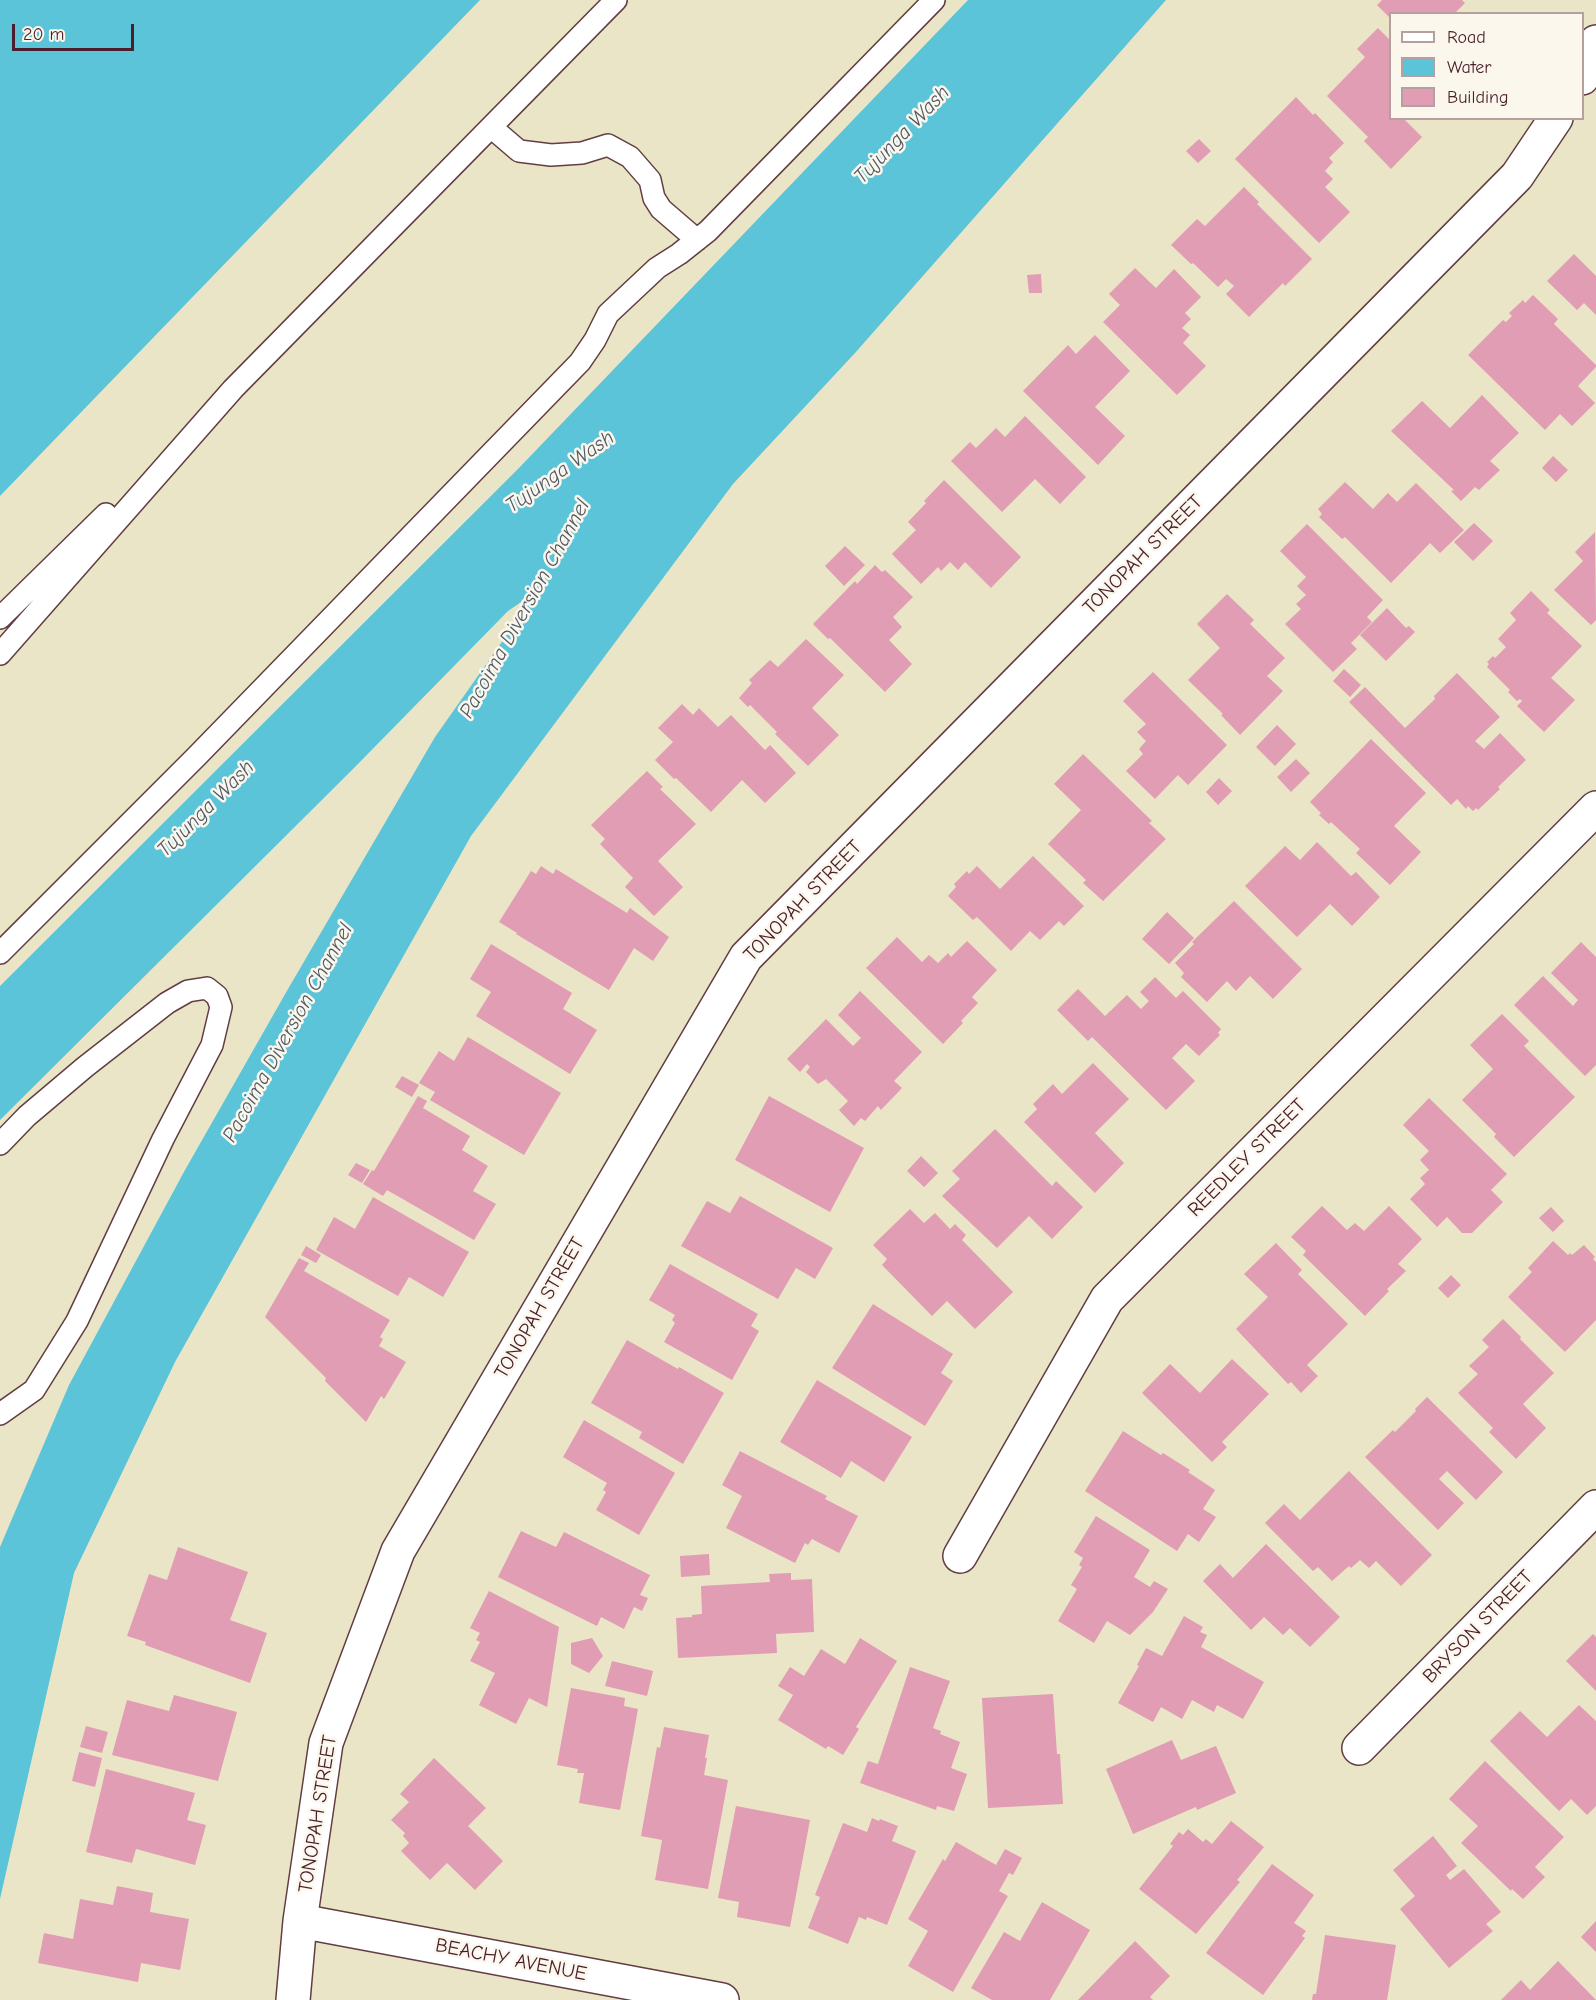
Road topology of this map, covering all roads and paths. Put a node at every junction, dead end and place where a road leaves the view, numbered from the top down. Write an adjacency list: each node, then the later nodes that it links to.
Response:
1 (616, 0): 8 (lane)
2 (934, 0): 9 (lane)
3 (1596, 42): 4 (street)
4 (1584, 73)
5 (1584, 86): 6 (street)
6 (1596, 97)
7 (1555, 120): 20 (street, TONOPAH STREET)
8 (491, 127): 9 (lane); 10 (lane)
9 (697, 240): 14 (lane)
10 (233, 390): 11 (lane); 12 (lane)
11 (0, 618)
12 (0, 654)
13 (1596, 808): 18 (street, REEDLEY STREET)
14 (0, 953)
15 (0, 1144): 16 (lane)
16 (0, 1414)
17 (1596, 1507): 19 (street, BRYSON STREET)
18 (960, 1556)
19 (1359, 1748)
20 (300, 1921): 21 (street, TONOPAH STREET); 22 (street, BEACHY AVENUE)
21 (293, 2000)
22 (722, 2000)

